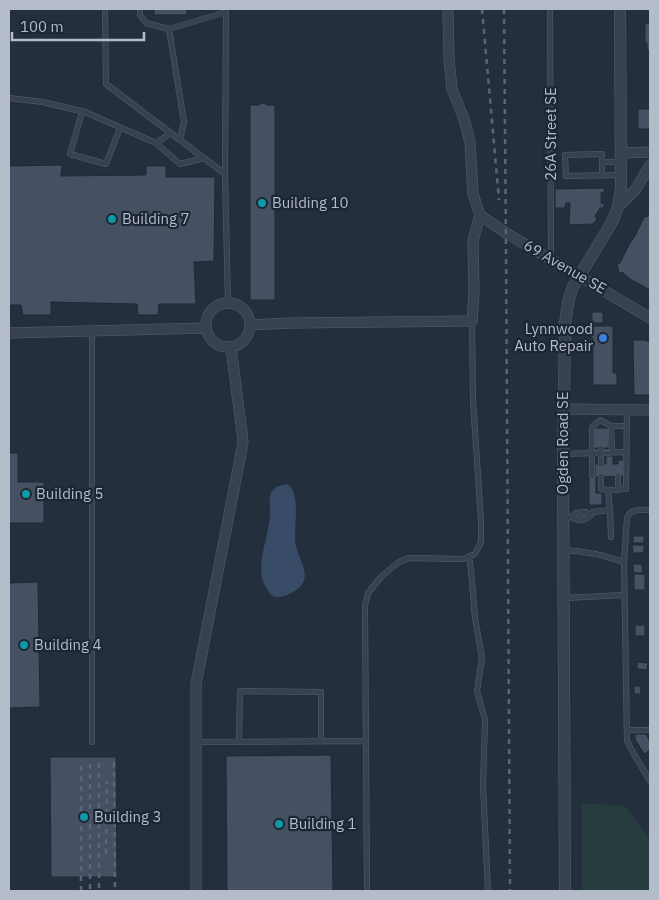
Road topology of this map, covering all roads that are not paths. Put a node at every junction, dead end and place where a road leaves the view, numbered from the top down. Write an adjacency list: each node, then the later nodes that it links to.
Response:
1 (105, 9): 11 (lane)
2 (140, 9): 7 (lane)
3 (448, 9): 23 (street)
4 (550, 9): 24 (lane, 26A Street SE)
5 (620, 9): 15 (street, Ogden Road SE)
6 (226, 10): 7 (lane); 19 (lane)
7 (168, 29): 12 (lane)
8 (9, 98): 9 (lane)
9 (82, 112): 10 (lane); 10 (lane)
10 (120, 128): 13 (lane)
11 (172, 133): 12 (lane); 13 (lane)
12 (180, 140): 16 (lane)
13 (156, 143): 16 (lane)
14 (650, 152): 15 (street)
15 (621, 157): 17 (lane); 20 (street, Ogden Road SE)
16 (204, 158): 19 (lane)
17 (602, 162): 21 (lane); 21 (lane)
18 (650, 165): 22 (street)
19 (225, 174): 26 (lane)
20 (621, 175): 21 (lane); 22 (street, Ogden Road SE)
21 (602, 176)
22 (618, 207): 25 (street, Ogden Road SE)
23 (480, 215): 24 (street, 69 Avenue SE); 28 (street)
24 (552, 259): 25 (street, 69 Avenue SE)
25 (580, 275): 27 (street, 69 Avenue SE); 34 (street, Ogden Road SE)
26 (228, 303): 29 (street); 30 (street)
27 (650, 318)
28 (472, 321): 29 (street); 62 (lane)
29 (250, 324): 33 (street)
30 (206, 328): 31 (street); 33 (street)
31 (92, 331): 32 (street); 70 (lane)
32 (9, 333)
33 (231, 348): 71 (street)
34 (563, 409): 35 (street); 47 (street, Ogden Road SE)
35 (600, 409): 36 (street); 38 (lane)
36 (627, 410): 37 (street); 40 (lane)
37 (650, 410)
38 (600, 420): 39 (lane); 41 (lane); 46 (lane)
39 (611, 426): 40 (lane); 43 (lane)
40 (627, 426): 45 (lane)
41 (601, 428)
42 (601, 450): 43 (lane); 46 (lane); 49 (lane)
43 (612, 452): 44 (lane)
44 (619, 452): 45 (lane); 48 (lane)
45 (627, 452): 54 (lane)
46 (591, 453): 47 (lane); 50 (lane)
47 (563, 454): 59 (street, Ogden Road SE)
48 (619, 460)
49 (601, 464)
50 (592, 476)
51 (601, 476): 53 (lane)
52 (618, 476): 54 (lane)
53 (608, 490): 54 (lane); 56 (lane)
54 (618, 490)
55 (593, 505): 58 (lane)
56 (610, 510): 58 (lane); 60 (lane)
57 (650, 510): 63 (lane)
58 (592, 514): 59 (lane)
59 (568, 517): 61 (street, Ogden Road SE)
60 (611, 537)
61 (563, 550): 63 (lane); 65 (street, Ogden Road SE)
62 (469, 556): 69 (lane); 76 (lane)
63 (624, 562): 64 (lane)
64 (624, 595): 65 (lane); 66 (lane)
65 (563, 598): 77 (street, Ogden Road SE)
66 (627, 730): 67 (lane); 73 (lane)
67 (650, 730)
68 (239, 741): 71 (lane); 72 (lane); 72 (lane)
69 (366, 741): 72 (lane); 75 (lane)
70 (92, 742)
71 (196, 742): 74 (street)
72 (321, 742)
73 (650, 781)
74 (196, 891)
75 (367, 891)
76 (488, 891)
77 (564, 891)

